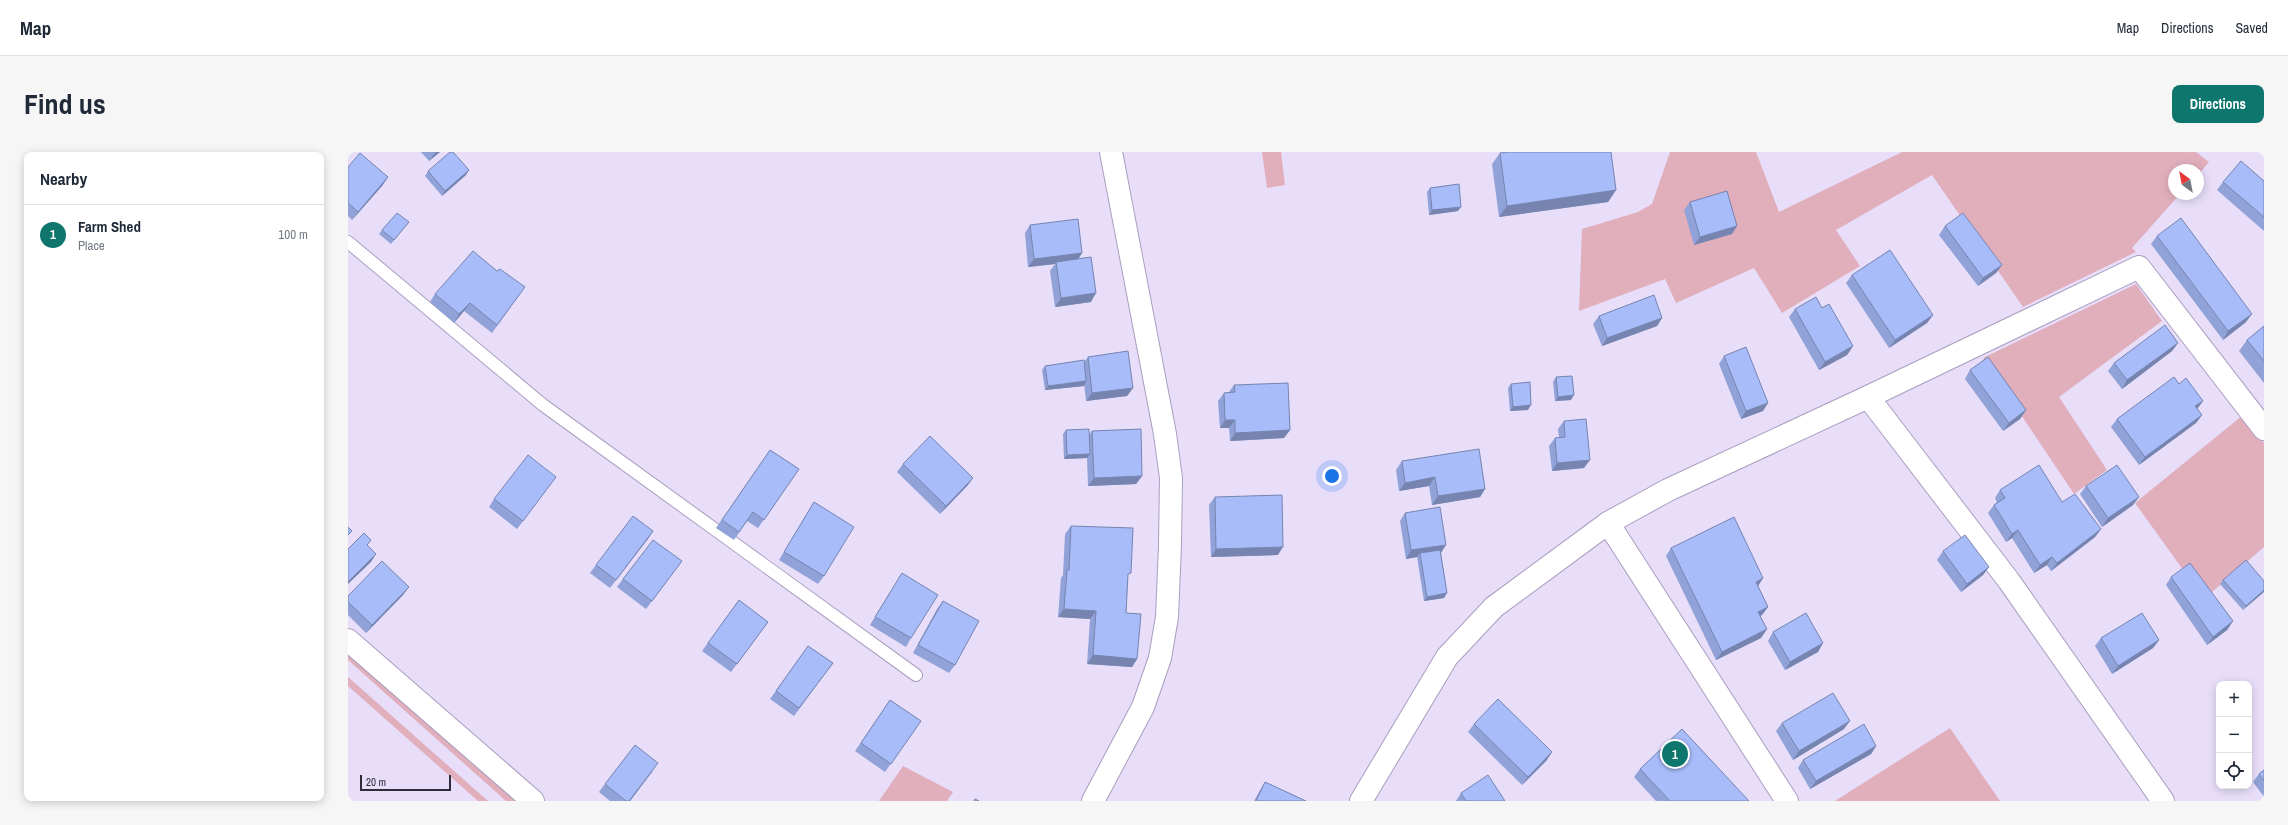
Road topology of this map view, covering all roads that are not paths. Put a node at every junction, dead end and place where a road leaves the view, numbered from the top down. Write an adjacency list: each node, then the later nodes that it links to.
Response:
1 (1111, 152): 9 (street)
2 (348, 242): 7 (lane)
3 (1868, 397): 4 (street); 5 (street); 12 (street)
4 (2264, 429)
5 (1608, 523): 10 (street); 11 (street)
6 (348, 640): 8 (street)
7 (916, 675)
8 (532, 801)
9 (1093, 801)
10 (1361, 801)
11 (1787, 801)
12 (2163, 801)

